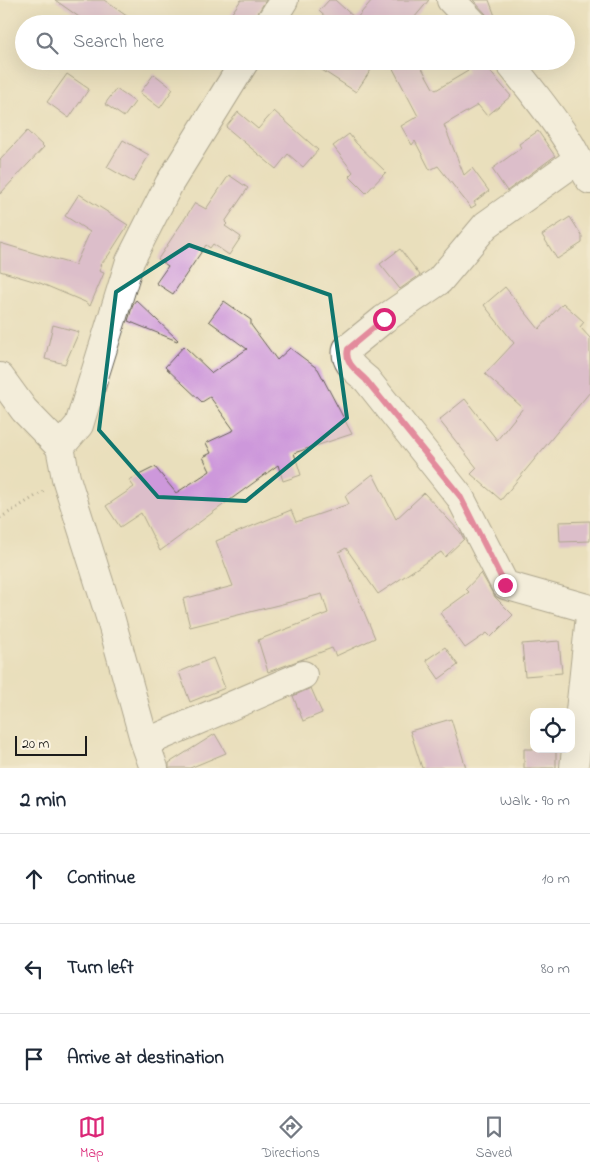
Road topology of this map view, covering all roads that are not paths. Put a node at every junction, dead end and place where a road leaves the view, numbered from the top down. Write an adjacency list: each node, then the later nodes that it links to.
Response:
1 (284, 0): 2 (street)
2 (275, 15)
3 (239, 70): 7 (street)
4 (515, 70): 5 (street)
5 (584, 170): 8 (street)
6 (0, 377): 7 (street)
7 (60, 447): 11 (street)
8 (590, 609)
9 (590, 616): 12 (street)
10 (303, 675): 11 (street)
11 (149, 756)
12 (574, 768)

